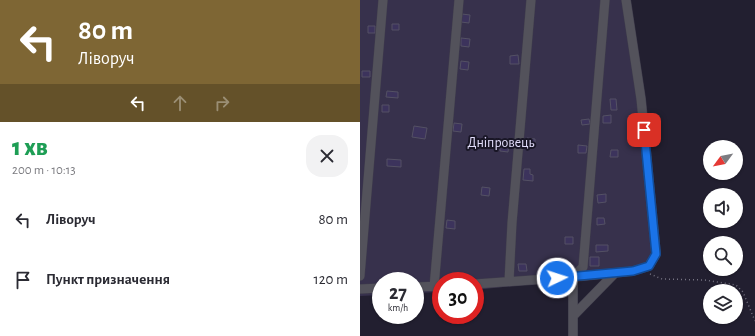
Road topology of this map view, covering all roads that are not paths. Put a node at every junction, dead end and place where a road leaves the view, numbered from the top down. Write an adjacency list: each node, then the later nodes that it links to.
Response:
1 (383, 0): 8 (street)
2 (458, 0): 6 (street)
3 (531, 0): 10 (street)
4 (605, 0): 9 (street)
5 (626, 0): 7 (street)
6 (438, 272)
7 (615, 273): 9 (street); 14 (street)
8 (360, 276)
9 (573, 277): 10 (street); 14 (street)
10 (509, 281): 11 (street)
11 (484, 283)
12 (372, 288): 13 (street)
13 (360, 289)
14 (573, 316): 15 (street)
15 (573, 336)

